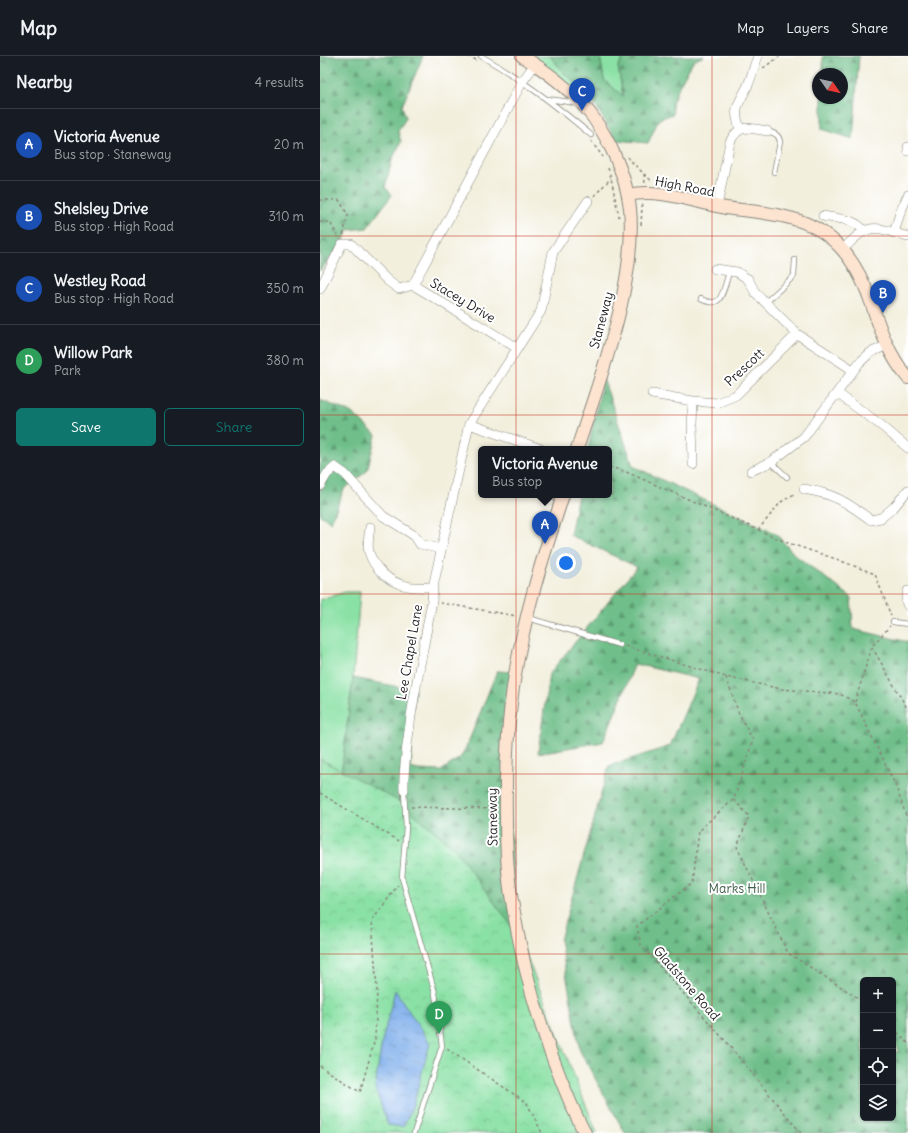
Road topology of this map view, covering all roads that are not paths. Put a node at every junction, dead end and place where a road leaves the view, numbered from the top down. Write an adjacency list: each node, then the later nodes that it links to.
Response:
1 (481, 56): 6 (lane)
2 (512, 56): 5 (main road)
3 (522, 56): 5 (main road)
4 (758, 56): 9 (street)
5 (535, 64): 6 (street); 8 (main road)
6 (522, 82): 7 (lane); 27 (street)
7 (545, 99): 8 (lane); 11 (lane)
8 (585, 107): 15 (main road)
9 (740, 129): 10 (street); 18 (street)
10 (767, 132): 14 (lane)
11 (591, 135)
12 (908, 147): 13 (street)
13 (908, 151)
14 (774, 172)
15 (628, 195): 18 (main road, High Road); 41 (main road, Staneway)
16 (908, 195): 21 (street)
17 (588, 201): 33 (street, Lee Chapel Lane)
18 (717, 206): 23 (main road, High Road)
19 (823, 216): 20 (street)
20 (864, 231): 21 (street); 23 (street)
21 (894, 233): 22 (street)
22 (908, 237)
23 (843, 249): 32 (main road, High Road)
24 (795, 260): 30 (lane)
25 (715, 269): 26 (street)
26 (729, 272): 29 (lane); 30 (street)
27 (413, 285): 28 (street, Stacey Drive); 33 (street, Stacey Drive)
28 (320, 289)
29 (701, 299)
30 (766, 302): 31 (street)
31 (797, 334): 34 (street); 38 (street, Prescott)
32 (887, 345): 34 (street); 35 (main road, High Road)
33 (517, 348): 39 (street, Lee Chapel Lane)
34 (853, 370): 36 (street)
35 (908, 378)
36 (837, 393): 42 (street); 43 (street)
37 (652, 394): 38 (street, Prescott)
38 (693, 401): 44 (street)
39 (469, 424): 40 (street); 52 (street, Lee Chapel Lane)
40 (533, 446)
41 (578, 446)
42 (908, 448)
43 (771, 462): 45 (street); 46 (lane)
44 (693, 464)
45 (751, 471)
46 (787, 477)
47 (320, 486): 52 (street)
48 (804, 488): 49 (street)
49 (908, 490)
50 (562, 498): 56 (main road, Staneway)
51 (370, 527): 53 (street)
52 (441, 549): 53 (street, Lee Chapel Lane)
53 (433, 587): 60 (street, Lee Chapel Lane)
54 (908, 591): 55 (street)
55 (908, 606)
56 (527, 618): 59 (lane); 62 (main road, Staneway)
57 (893, 622): 58 (lane)
58 (908, 624)
59 (620, 645)
60 (404, 790): 61 (lane, Lee Chapel Lane)
61 (414, 1133)
62 (585, 1133)

